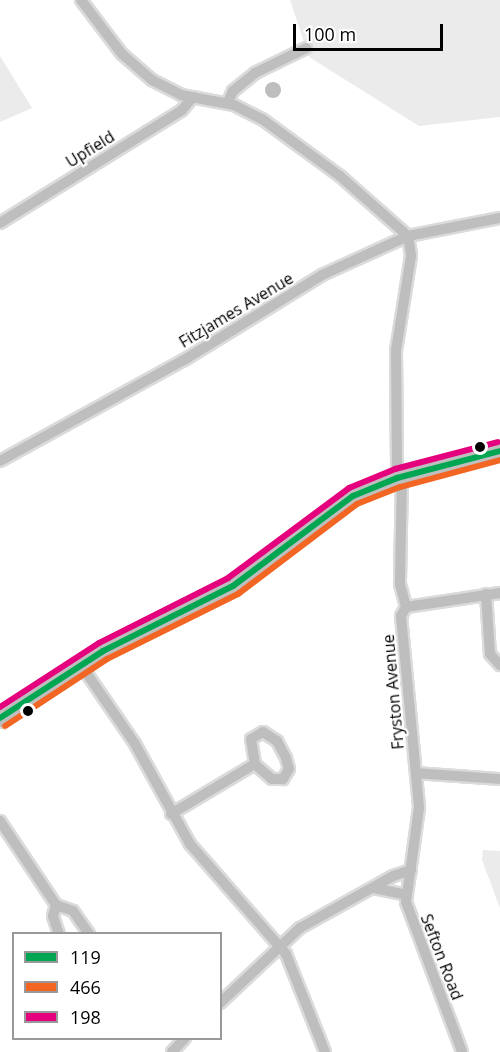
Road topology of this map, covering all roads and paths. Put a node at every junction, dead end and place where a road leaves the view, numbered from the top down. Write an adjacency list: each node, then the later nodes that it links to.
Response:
1 (81, 0): 3 (street)
2 (306, 48): 4 (street)
3 (193, 97): 4 (street); 6 (street, Upfield)
4 (228, 102): 7 (street)
5 (500, 218): 7 (street, Fitzjames Avenue)
6 (0, 223)
7 (408, 236): 9 (street, Fitzjames Avenue); 10 (street, Fryston Avenue)
8 (500, 451): 10 (highway)
9 (0, 461)
10 (399, 477): 13 (street, Fryston Avenue); 15 (highway)
11 (500, 593): 12 (street)
12 (486, 594): 13 (street); 14 (street)
13 (406, 607): 18 (street, Fryston Avenue)
14 (500, 664)
15 (81, 665): 16 (highway); 20 (street)
16 (0, 718)
17 (255, 764): 17 (street); 20 (street)
18 (416, 773): 19 (street); 22 (street, Fryston Avenue)
19 (500, 779)
20 (171, 814): 28 (street)
21 (0, 821): 25 (street)
22 (411, 870): 23 (street); 24 (street, Sefton Road)
23 (374, 888): 24 (street); 28 (street)
24 (406, 895): 33 (street, Sefton Road)
25 (56, 905): 26 (street); 27 (street)
26 (60, 932)
27 (89, 932)
28 (280, 945): 29 (street); 32 (street)
29 (222, 1001)
30 (183, 1040): 31 (street)
31 (172, 1052)
32 (325, 1052)
33 (462, 1052)

